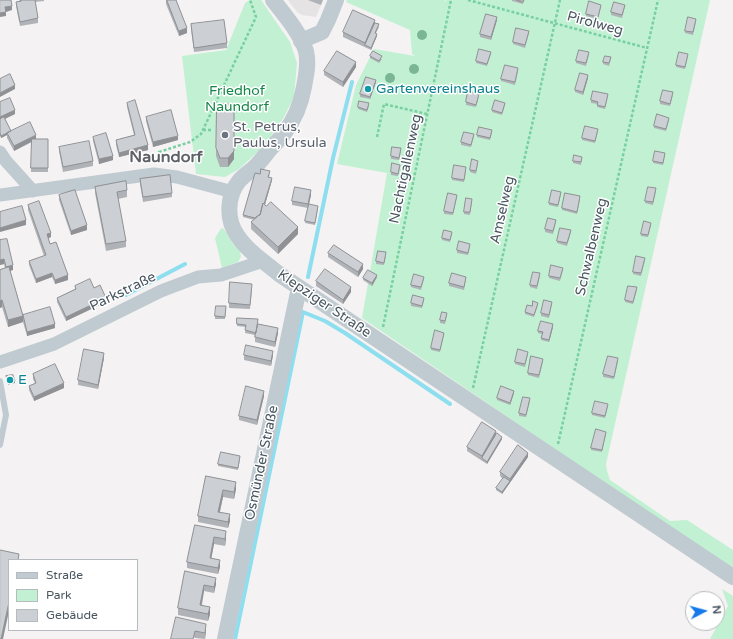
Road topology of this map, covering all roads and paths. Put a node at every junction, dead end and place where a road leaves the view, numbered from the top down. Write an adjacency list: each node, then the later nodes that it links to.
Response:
1 (250, 0): 12 (path)
2 (273, 0): 9 (street, Klepziger Straße)
3 (336, 0): 9 (street)
4 (451, 0): 11 (path, Nachtigallenweg)
5 (468, 0): 8 (path, Pirolweg)
6 (560, 0): 8 (path, Amselweg)
7 (658, 0): 10 (path, Schwalbenweg)
8 (555, 23): 10 (path, Pirolweg); 25 (path, Amselweg)
9 (301, 41): 18 (street, Klepziger Straße)
10 (647, 48): 29 (path, Schwalbenweg)
11 (427, 114): 14 (path); 22 (path, Nachtigallenweg)
12 (203, 130): 13 (path); 16 (path)
13 (212, 130)
14 (377, 138)
15 (0, 152): 17 (street)
16 (154, 174): 17 (street); 18 (street)
17 (32, 191): 19 (street)
18 (233, 192): 20 (street, Klepziger Straße)
19 (0, 195)
20 (263, 261): 21 (street, Klepziger Straße); 23 (street, Parkstraße)
21 (299, 288): 22 (street, Klepziger Straße); 31 (street, Osmünder Straße)
22 (378, 340): 25 (street, Klepziger Straße)
23 (0, 362)
24 (0, 381): 26 (lane)
25 (467, 400): 30 (street, Klepziger Straße)
26 (6, 415): 27 (lane); 28 (lane)
27 (0, 422)
28 (0, 445)
29 (557, 450)
30 (733, 578)
31 (225, 639)

